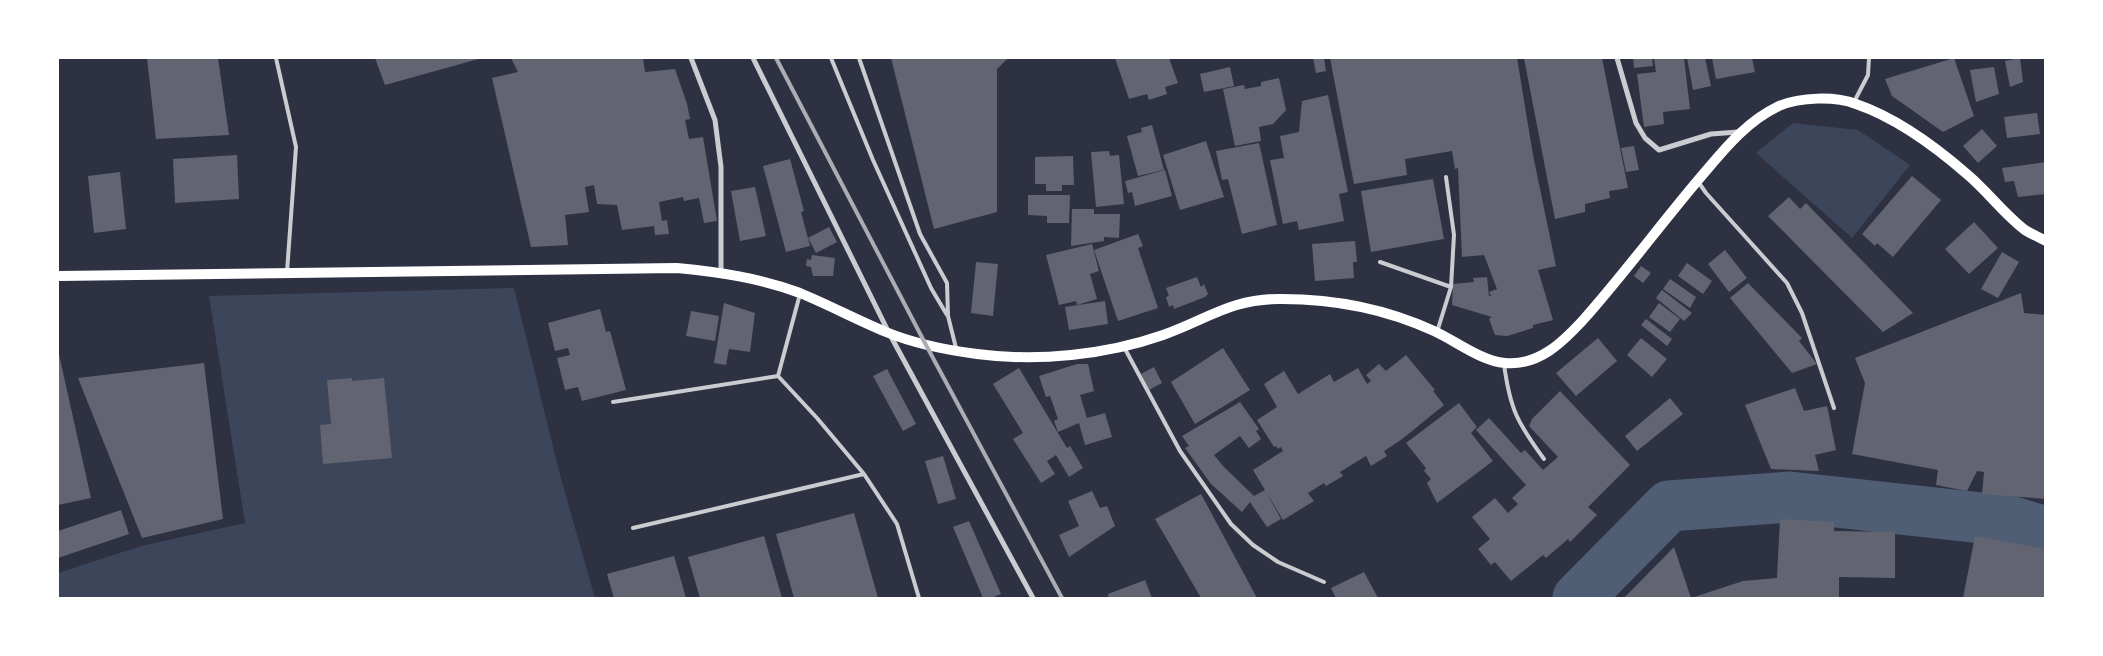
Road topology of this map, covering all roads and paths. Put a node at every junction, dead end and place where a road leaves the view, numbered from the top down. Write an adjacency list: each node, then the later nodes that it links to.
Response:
1 (276, 58): 15 (lane)
2 (691, 58): 14 (street)
3 (753, 58): 21 (street)
4 (831, 58): 19 (lane)
5 (859, 58): 19 (lane)
6 (1617, 58): 9 (street)
7 (1869, 58): 8 (lane)
8 (1854, 102): 9 (main road); 12 (main road)
9 (1739, 132): 11 (main road)
10 (1446, 177): 17 (lane)
11 (1698, 181): 24 (main road); 27 (lane)
12 (2046, 241)
13 (1380, 262): 17 (lane)
14 (721, 272): 15 (main road); 18 (main road)
15 (287, 273): 16 (main road)
16 (58, 276)
17 (1450, 287): 20 (lane)
18 (800, 293): 21 (main road); 25 (lane)
19 (948, 316): 23 (lane)
20 (1437, 332): 22 (main road); 24 (main road)
21 (889, 333): 23 (main road); 33 (street)
22 (1123, 346): 23 (main road); 31 (lane)
23 (957, 351)
24 (1504, 364): 28 (lane)
25 (778, 376): 26 (lane); 29 (lane)
26 (613, 402)
27 (1834, 408)
28 (1544, 459)
29 (864, 474): 30 (lane); 32 (lane)
30 (632, 528)
31 (1324, 582)
32 (919, 598)
33 (1033, 598)

